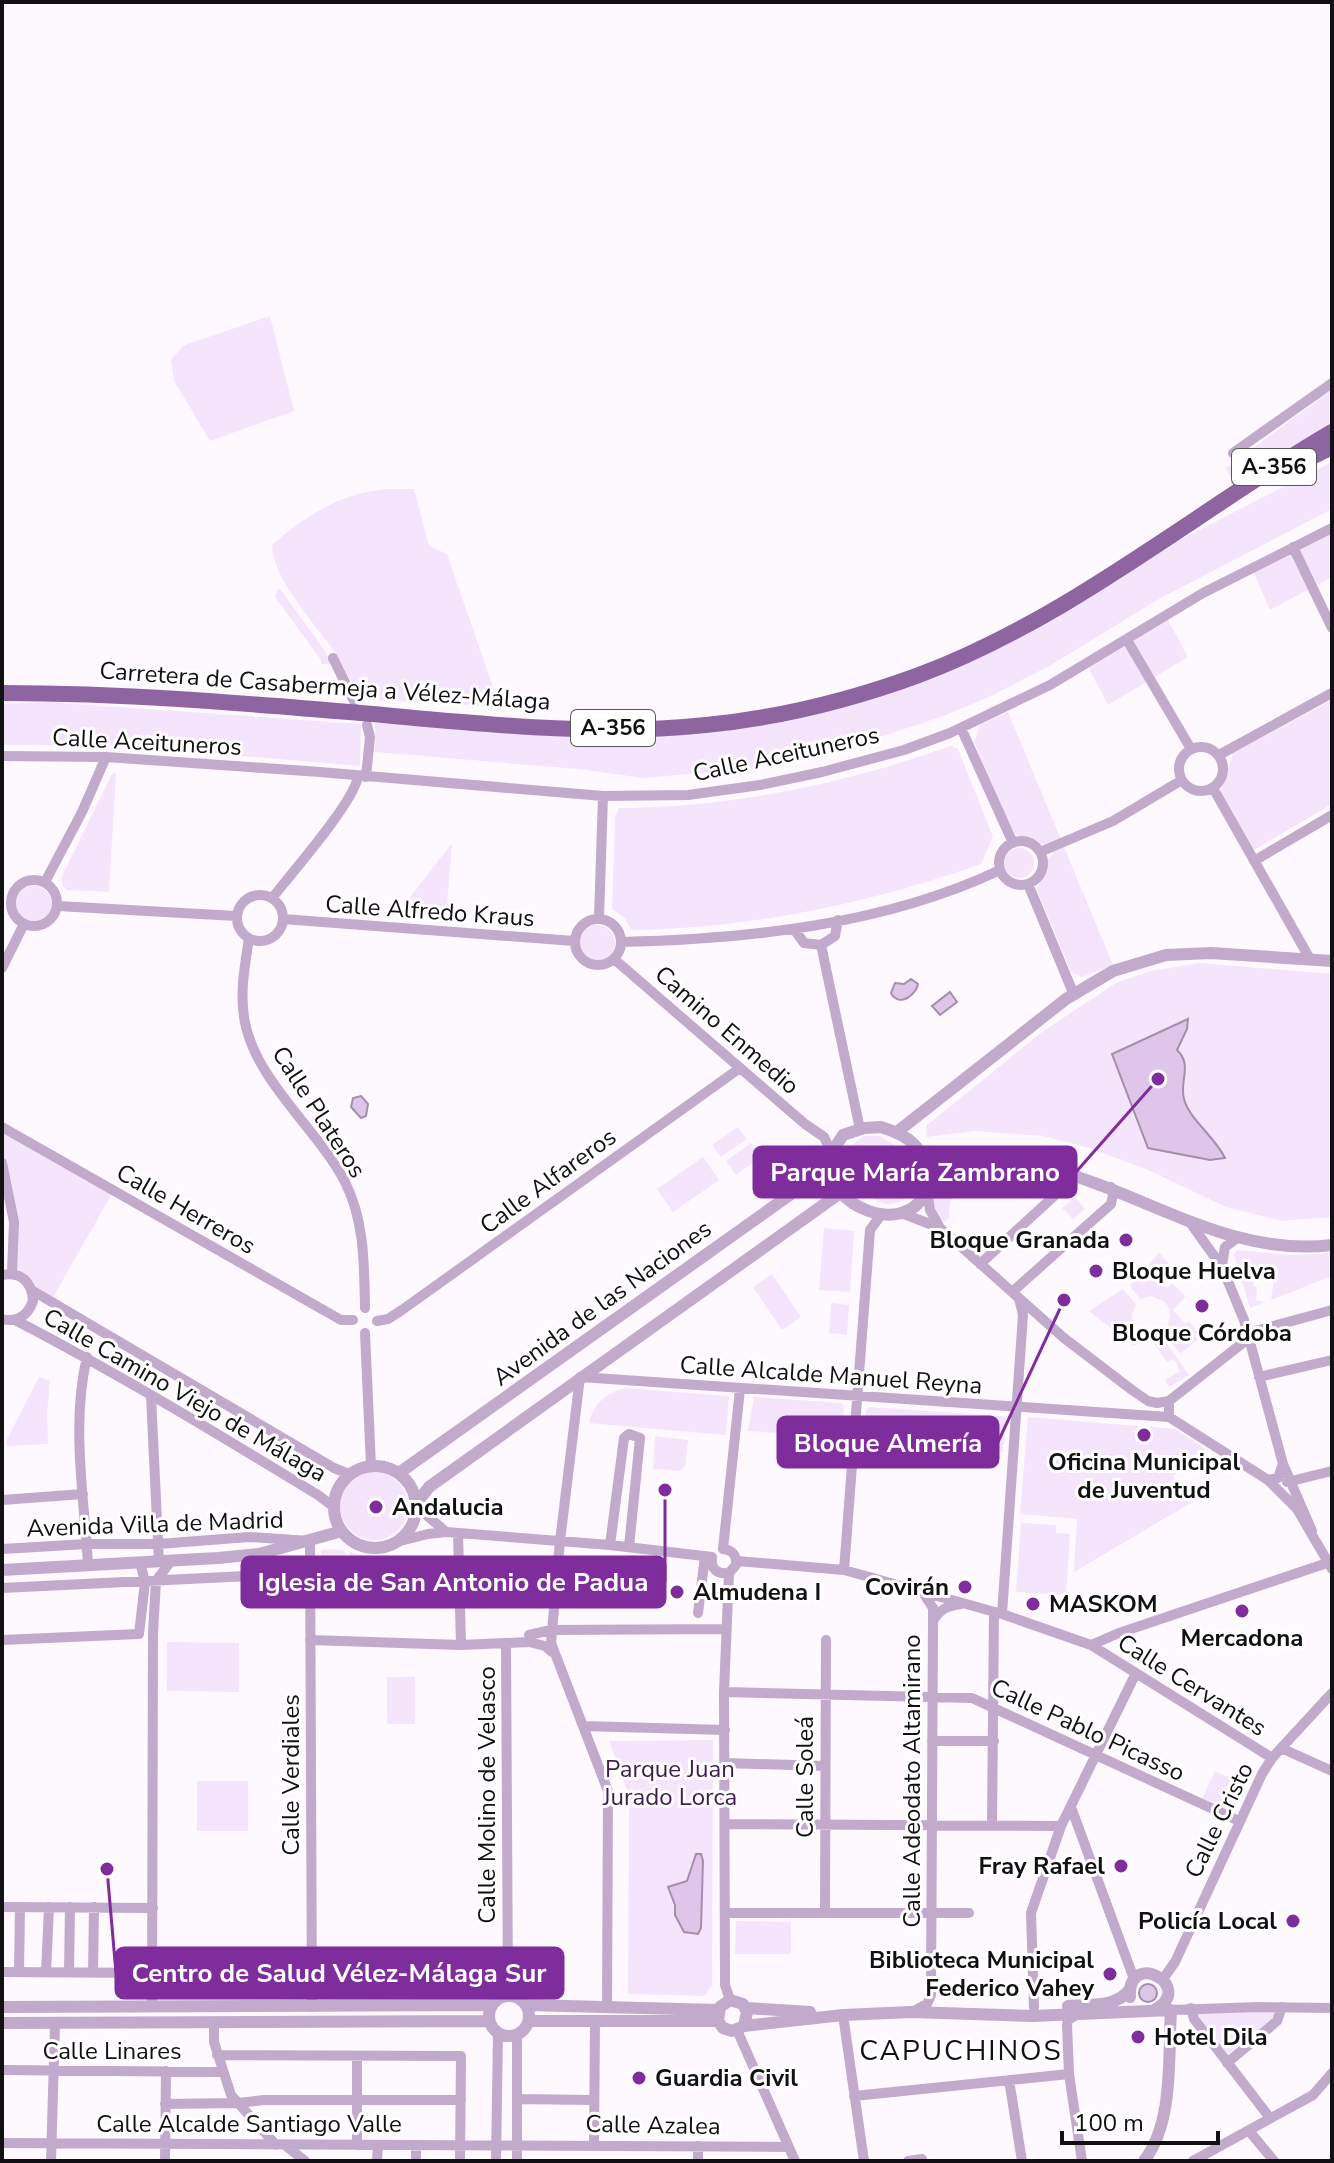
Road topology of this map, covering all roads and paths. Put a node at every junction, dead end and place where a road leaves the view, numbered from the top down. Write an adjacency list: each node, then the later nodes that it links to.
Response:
1 (1332, 383): 4 (street)
2 (1332, 432): 7 (main road, Carretera de Casabermeja a Vélez-Málaga / A-356)
3 (1332, 447): 6 (main road, Carretera de Casabermeja a Vélez-Málaga / A-356)
4 (1233, 453)
5 (1332, 457): 6 (main road)
6 (1286, 470): 7 (main road, Carretera de Casabermeja a Vélez-Málaga / A-356)
7 (1217, 505): 13 (main road, Carretera de Casabermeja a Vélez-Málaga / A-356)
8 (1332, 528): 9 (street, Calle Aceituneros)
9 (1293, 547): 10 (street); 11 (street, Calle Aceituneros)
10 (1332, 628)
11 (1127, 640): 17 (street, Calle Aceituneros); 18 (street)
12 (333, 658): 15 (street)
13 (2, 693)
14 (1332, 693): 19 (street)
15 (354, 701)
16 (367, 725): 22 (street)
17 (961, 728): 25 (street, Calle Aceituneros); 27 (street)
18 (1191, 749): 19 (street); 23 (street)
19 (1219, 755): 24 (street)
20 (2, 756): 21 (street, Calle Aceituneros)
21 (106, 757): 22 (street, Calle Aceituneros); 31 (street)
22 (362, 776): 25 (street, Calle Aceituneros); 33 (street)
23 (1182, 780): 24 (street); 28 (street)
24 (1213, 788): 29 (street)
25 (603, 796): 37 (street)
26 (1332, 815): 29 (street)
27 (1013, 843): 28 (street); 30 (street)
28 (1040, 852): 32 (street)
29 (1254, 861): 47 (street)
30 (1000, 870): 32 (street); 39 (street)
31 (45, 882): 34 (street); 35 (street)
32 (1028, 884): 50 (street)
33 (272, 898): 36 (street); 38 (street)
34 (6, 904): 40 (street)
35 (58, 906): 36 (street); 40 (street)
36 (236, 916): 42 (street)
37 (599, 918): 43 (street); 44 (street)
38 (283, 919): 42 (street); 43 (street, Calle Alfredo Kraus)
39 (838, 920): 41 (street); 45 (street)
40 (24, 924): 49 (street)
41 (794, 929): 44 (street); 45 (street)
42 (249, 938): 75 (street, Calle Plateros)
43 (574, 941): 46 (street)
44 (621, 942): 46 (street)
45 (821, 945): 53 (street)
46 (614, 959): 51 (street, Camino Enmedio)
47 (1310, 959): 48 (street); 50 (street)
48 (1332, 961)
49 (2, 968)
50 (1074, 995): 55 (street)
51 (740, 1068): 54 (street, Camino Enmedio); 80 (street, Calle Alfareros)
52 (2, 1127): 79 (street, Calle Herreros)
53 (860, 1129): 55 (street); 56 (street)
54 (814, 1130): 56 (street); 57 (street, Camino Enmedio)
55 (897, 1132): 59 (street)
56 (843, 1135): 57 (street)
57 (831, 1160): 63 (street); 100 (street, Avenida de las Naciones)
58 (2, 1163): 72 (street)
59 (930, 1171): 60 (street); 62 (street)
60 (1077, 1175): 61 (street); 70 (street)
61 (1111, 1187): 66 (street); 74 (street)
62 (927, 1190): 64 (street); 67 (street)
63 (840, 1193): 65 (street); 87 (street, Avenida de las Naciones)
64 (904, 1214): 65 (street); 67 (street)
65 (881, 1215): 92 (street)
66 (1189, 1221): 68 (street); 71 (street)
67 (940, 1228): 70 (street)
68 (1236, 1239): 69 (street); 71 (street)
69 (1332, 1245)
70 (980, 1264): 74 (street)
71 (1222, 1267): 84 (street)
72 (5, 1274): 73 (street, Calle Camino Viejo de Málaga)
73 (33, 1291): 78 (street); 101 (street, Calle Camino Viejo de Málaga)
74 (1015, 1295): 81 (street); 82 (street)
75 (365, 1308): 79 (street); 80 (street)
76 (1332, 1310): 84 (street)
77 (2, 1319): 78 (street)
78 (15, 1320): 85 (street, Calle Camino Viejo de Málaga)
79 (353, 1320): 83 (street)
80 (377, 1321): 83 (street)
81 (1048, 1324): 82 (street); 90 (street)
82 (1022, 1330): 94 (street)
83 (365, 1333): 98 (street)
84 (1249, 1338): 88 (street); 93 (street)
85 (87, 1357): 91 (street, Calle Camino Viejo de Málaga); 104 (street)
86 (1332, 1360): 88 (street)
87 (580, 1377): 89 (street, Calle Alcalde Manuel Reyna); 106 (street, Avenida de las Naciones); 113 (street)
88 (1259, 1377): 97 (street)
89 (740, 1389): 92 (street, Calle Alcalde Manuel Reyna); 120 (street)
90 (1132, 1390): 93 (street); 95 (street)
91 (151, 1396): 107 (street, Calle Camino Viejo de Málaga); 116 (street)
92 (857, 1397): 94 (street, Calle Alcalde Manuel Reyna); 128 (street)
93 (1169, 1401): 96 (street)
94 (1017, 1408): 95 (street, Calle Alcalde Manuel Reyna); 137 (street)
95 (1127, 1415): 96 (street, Calle Alcalde Manuel Reyna)
96 (1169, 1417): 102 (street)
97 (1283, 1464): 102 (street); 103 (street)
98 (371, 1466): 100 (street); 101 (street)
99 (1332, 1471): 103 (street)
100 (399, 1473): 106 (street)
101 (349, 1474): 107 (street)
102 (1270, 1480): 103 (street); 109 (street)
103 (1291, 1482): 109 (street)
104 (83, 1494): 105 (street); 115 (street)
105 (2, 1500)
106 (416, 1505): 110 (street); 114 (street)
107 (334, 1507): 108 (street)
108 (342, 1531): 112 (street); 114 (street)
109 (1312, 1531): 126 (street)
110 (446, 1532): 111 (street); 114 (street)
111 (458, 1533): 113 (street); 146 (street)
112 (310, 1541): 116 (street, Avenida Villa de Madrid); 122 (street); 129 (street, Calle Verdiales)
113 (560, 1541): 117 (street); 134 (street)
114 (396, 1542)
115 (87, 1544): 116 (street, Avenida Villa de Madrid); 119 (street, Avenida Villa de Madrid); 125 (street)
116 (158, 1544): 122 (street)
117 (610, 1545): 118 (street); 118 (street)
118 (629, 1547): 121 (street)
119 (2, 1549)
120 (723, 1549): 121 (street); 123 (street)
121 (708, 1556): 130 (street); 136 (street)
122 (165, 1561): 124 (street); 131 (street)
123 (737, 1561): 128 (street); 130 (street)
124 (140, 1562): 125 (street); 131 (street)
125 (88, 1564): 127 (street)
126 (1331, 1566): 147 (street)
127 (2, 1570)
128 (844, 1570): 133 (street)
129 (310, 1573): 131 (street); 143 (street, Calle Verdiales)
130 (729, 1573): 139 (street)
131 (150, 1582): 132 (street); 142 (street); 177 (street)
132 (2, 1588)
133 (922, 1591): 135 (street); 138 (street, Calle Adeodato Altamirano)
134 (553, 1604): 140 (street); 141 (street)
135 (967, 1604): 137 (street); 138 (street)
136 (698, 1613)
137 (998, 1613): 147 (street); 154 (street)
138 (933, 1621): 153 (street, Calle Adeodato Altamirano)
139 (725, 1629): 140 (street); 150 (street)
140 (551, 1630): 141 (street); 148 (street)
141 (529, 1635): 145 (street)
142 (2, 1640)
143 (310, 1640): 146 (street); 197 (street, Calle Verdiales)
144 (826, 1640): 152 (street, Calle Soleá)
145 (511, 1643): 146 (street); 148 (street); 191 (street, Calle Molino de Velasco)
146 (461, 1645)
147 (1091, 1645): 149 (street, Calle Cervantes)
148 (552, 1652): 155 (street)
149 (1135, 1675): 160 (street); 161 (street, Calle Cervantes)
150 (724, 1692): 152 (street, Calle Pablo Picasso); 156 (street)
151 (1332, 1693): 159 (street, Calle Cristo)
152 (825, 1694): 153 (street, Calle Pablo Picasso); 163 (street, Calle Soleá)
153 (932, 1697): 154 (street, Calle Pablo Picasso); 157 (street, Calle Adeodato Altamirano)
154 (993, 1710): 158 (street); 160 (street, Calle Pablo Picasso)
155 (583, 1726): 156 (street); 199 (street)
156 (725, 1730): 162 (street)
157 (932, 1741): 158 (street); 169 (street, Calle Adeodato Altamirano)
158 (994, 1741): 170 (street)
159 (1281, 1748): 161 (street, Calle Cristo); 164 (street)
160 (1095, 1756): 165 (street); 166 (street, Calle Pablo Picasso)
161 (1272, 1758): 166 (street, Calle Cristo)
162 (725, 1763): 163 (street); 167 (street)
163 (825, 1766): 168 (street, Calle Soleá)
164 (1332, 1771)
165 (1071, 1807): 171 (street); 189 (street)
166 (1239, 1821): 188 (street, Calle Cristo)
167 (725, 1824): 168 (street); 178 (street)
168 (825, 1825): 169 (street); 179 (street, Calle Soleá)
169 (932, 1825): 170 (street); 180 (street, Calle Adeodato Altamirano)
170 (992, 1825): 171 (street)
171 (1061, 1826): 201 (street)
172 (2, 1907): 173 (street)
173 (20, 1907): 174 (street); 183 (street)
174 (49, 1907): 175 (street); 184 (street)
175 (70, 1907): 176 (street); 185 (street)
176 (94, 1907): 177 (street); 186 (street)
177 (153, 1908): 187 (street)
178 (725, 1913): 179 (street); 192 (street)
179 (825, 1913): 180 (street)
180 (931, 1913): 181 (street); 205 (street, Calle Adeodato Altamirano)
181 (969, 1913)
182 (2, 1972): 183 (street)
183 (19, 1972): 184 (street)
184 (46, 1972): 185 (street)
185 (69, 1972): 186 (street)
186 (93, 1973): 187 (street)
187 (153, 1973): 196 (street)
188 (1163, 1979): 189 (street); 190 (street)
189 (1132, 1984): 201 (street); 204 (street)
190 (1168, 1994): 202 (street); 204 (street)
191 (508, 1995): 193 (street); 194 (street)
192 (730, 2000): 200 (street); 209 (street)
193 (491, 2005): 197 (street); 211 (street)
194 (527, 2005): 199 (street); 212 (street)
195 (2, 2007): 196 (street)
196 (152, 2007): 197 (street)
197 (312, 2007)
198 (1282, 2007): 202 (street); 203 (street); 221 (street)
199 (607, 2008): 209 (street)
200 (746, 2008): 208 (street); 216 (street)
201 (1034, 2008): 206 (street)
202 (1182, 2008): 204 (street); 221 (street); 268 (street)
203 (1332, 2008)
204 (1149, 2010): 207 (street)
205 (911, 2012): 206 (street); 208 (street)
206 (993, 2013): 207 (street)
207 (1079, 2013): 227 (street)
208 (843, 2015): 216 (street); 229 (street)
209 (718, 2016): 210 (street); 216 (street)
210 (595, 2020): 212 (street); 233 (street)
211 (489, 2021): 214 (street); 217 (street)
212 (529, 2021): 218 (street)
213 (2, 2023): 215 (street)
214 (214, 2023): 215 (street); 219 (street)
215 (55, 2024): 223 (street)
216 (740, 2028): 252 (street)
217 (498, 2034): 218 (street); 244 (street)
218 (517, 2034): 230 (street)
219 (217, 2055): 220 (street); 225 (street)
220 (357, 2056): 231 (street); 232 (street)
221 (1227, 2063): 236 (street)
222 (2, 2070): 223 (street, Calle Linares)
223 (53, 2070): 224 (street, Calle Linares); 240 (street)
224 (166, 2071): 225 (street, Calle Linares); 235 (street)
225 (223, 2072): 234 (street)
226 (1332, 2073): 236 (street)
227 (1069, 2074): 228 (street); 267 (street)
228 (1009, 2080): 229 (street); 266 (street)
229 (854, 2096): 264 (street)
230 (517, 2099): 233 (street); 245 (street)
231 (357, 2100): 232 (street); 234 (street); 247 (street)
232 (461, 2100): 243 (street)
233 (594, 2100): 250 (street)
234 (238, 2103): 235 (street); 237 (street)
235 (165, 2104): 241 (street)
236 (1270, 2118): 238 (street)
237 (252, 2119): 242 (street); 246 (street)
238 (1250, 2132): 269 (street); 270 (street)
239 (2, 2143): 240 (street, Calle Alcalde Santiago Valle)
240 (51, 2143): 241 (street, Calle Alcalde Santiago Valle); 254 (street)
241 (164, 2143): 242 (street, Calle Alcalde Santiago Valle); 255 (street)
242 (245, 2144): 246 (street, Calle Alcalde Santiago Valle)
243 (460, 2144): 244 (street, Calle Alcalde Santiago Valle); 249 (street, Calle Alcalde Santiago Valle); 259 (street)
244 (496, 2144): 245 (street, Calle Azalea); 260 (street)
245 (517, 2144): 250 (street, Calle Azalea); 261 (street)
246 (280, 2145): 247 (street, Calle Alcalde Santiago Valle); 256 (street)
247 (357, 2145): 248 (street, Calle Alcalde Santiago Valle)
248 (378, 2145): 249 (street, Calle Alcalde Santiago Valle); 257 (street)
249 (416, 2145): 258 (street)
250 (594, 2145): 251 (street, Calle Azalea)
251 (698, 2146): 252 (street, Calle Azalea); 262 (street)
252 (789, 2147): 263 (street)
253 (922, 2159): 265 (street)
254 (51, 2161)
255 (165, 2161)
256 (305, 2161)
257 (377, 2161)
258 (416, 2161)
259 (460, 2161)
260 (496, 2161)
261 (517, 2161)
262 (698, 2161)
263 (795, 2161)
264 (864, 2161)
265 (908, 2161)
266 (1022, 2161)
267 (1082, 2161)
268 (1144, 2161)
269 (1193, 2161)
270 (1274, 2161)

